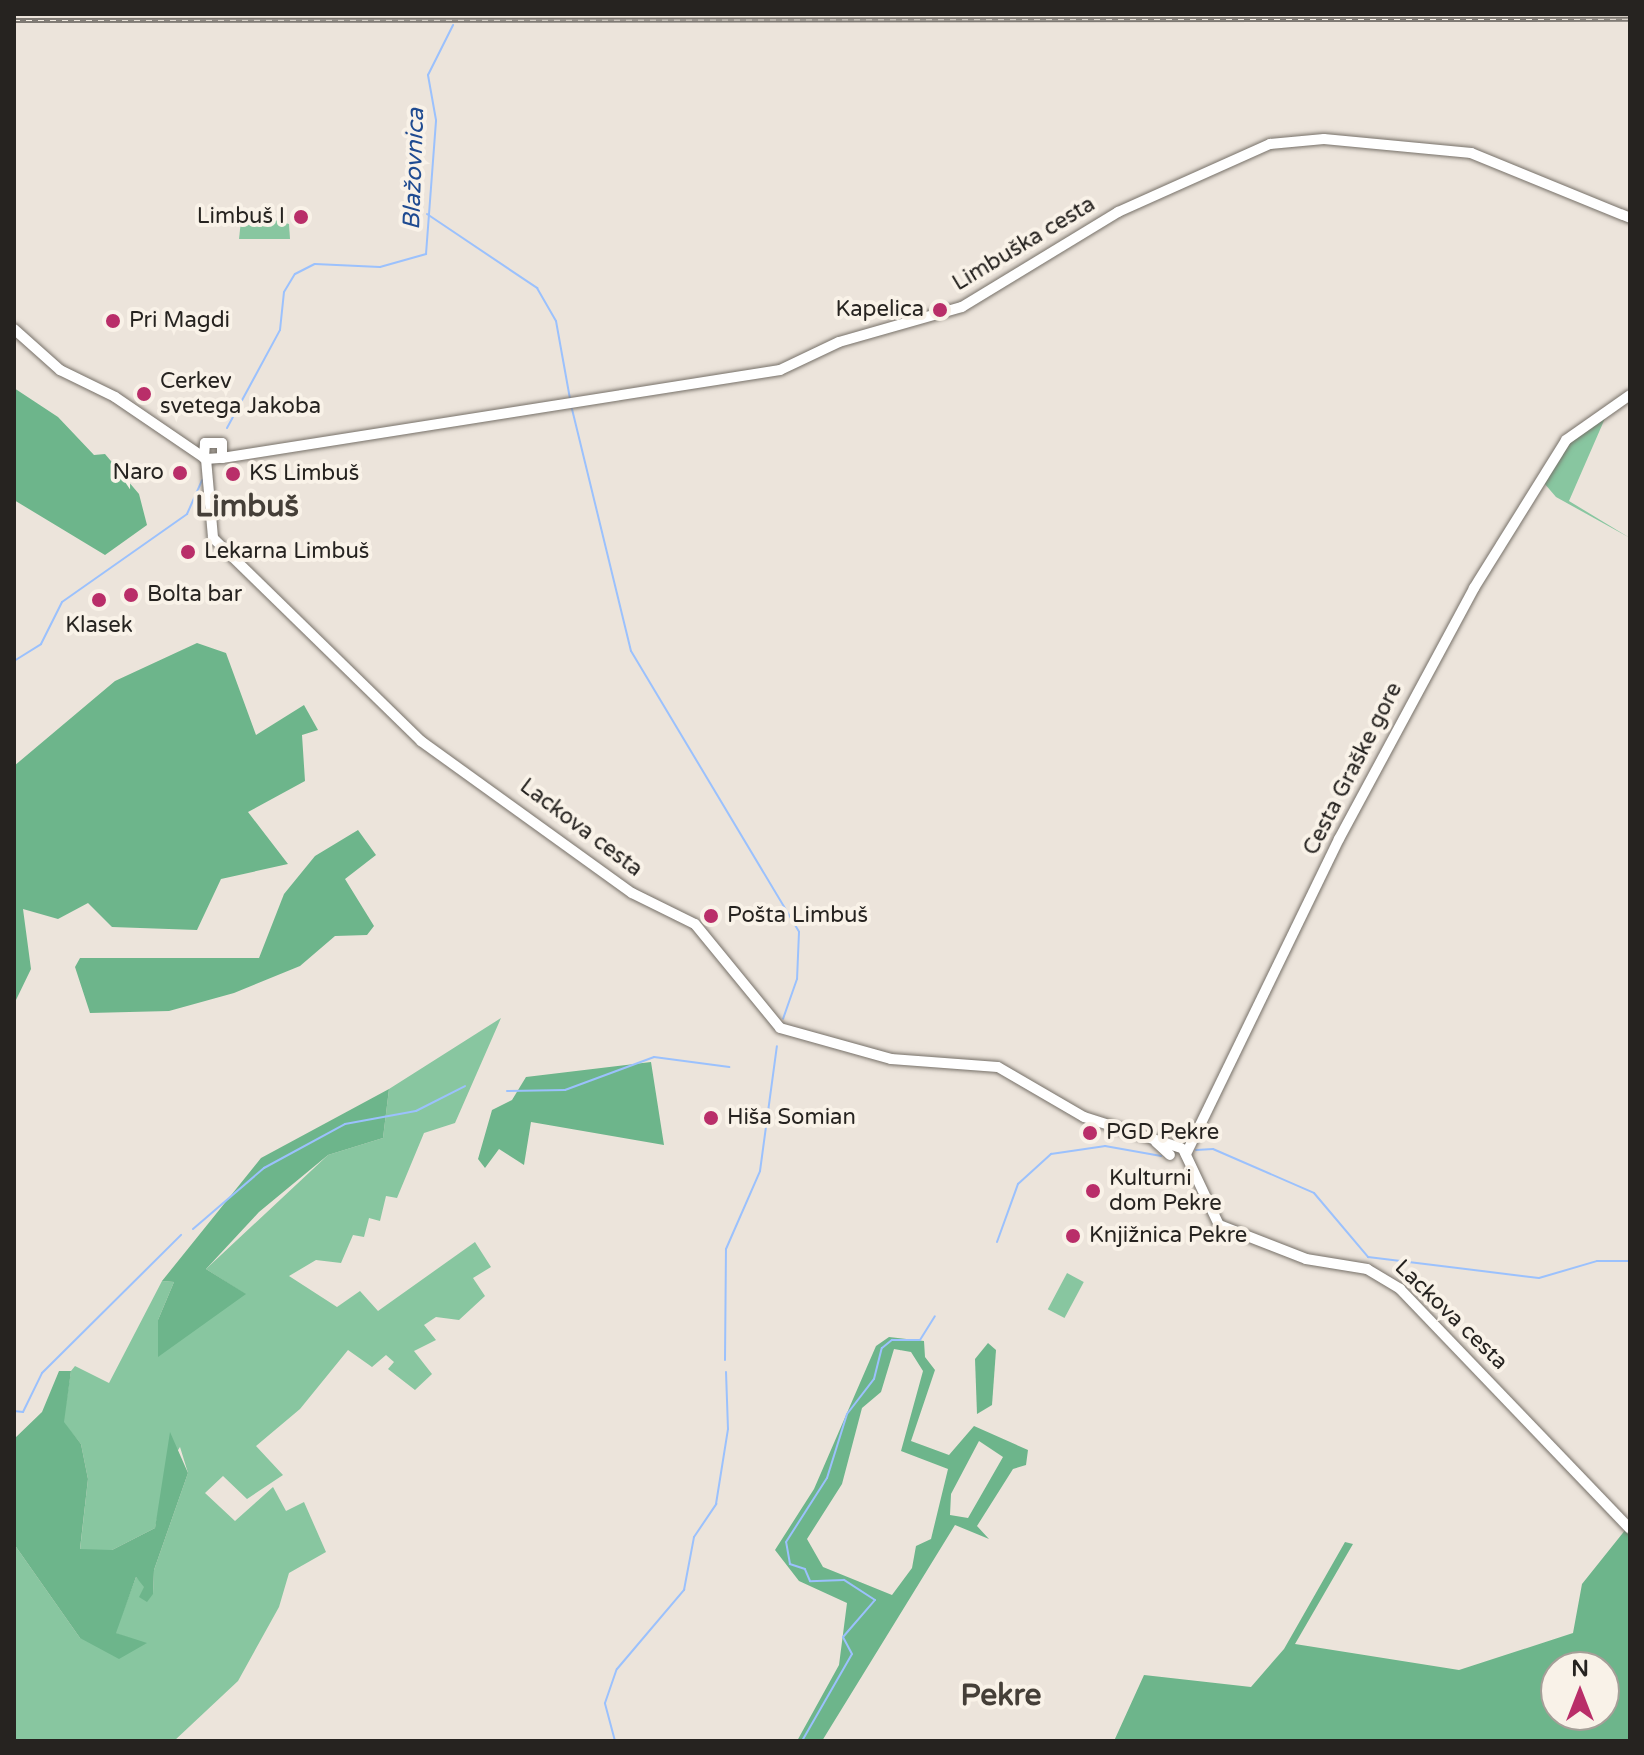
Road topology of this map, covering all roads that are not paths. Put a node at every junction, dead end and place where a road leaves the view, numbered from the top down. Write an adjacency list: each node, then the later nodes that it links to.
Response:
1 (1630, 218): 6 (street, Limbuška cesta)
2 (14, 329): 4 (street)
3 (1630, 395): 9 (street, Cesta Graške gore)
4 (166, 431): 5 (street); 7 (street)
5 (205, 443): 6 (street); 7 (street)
6 (222, 455): 7 (street); 8 (street)
7 (205, 458): 8 (street)
8 (211, 493): 9 (street, Lackova cesta)
9 (1180, 1154): 10 (street, Lackova cesta)
10 (1630, 1529)

